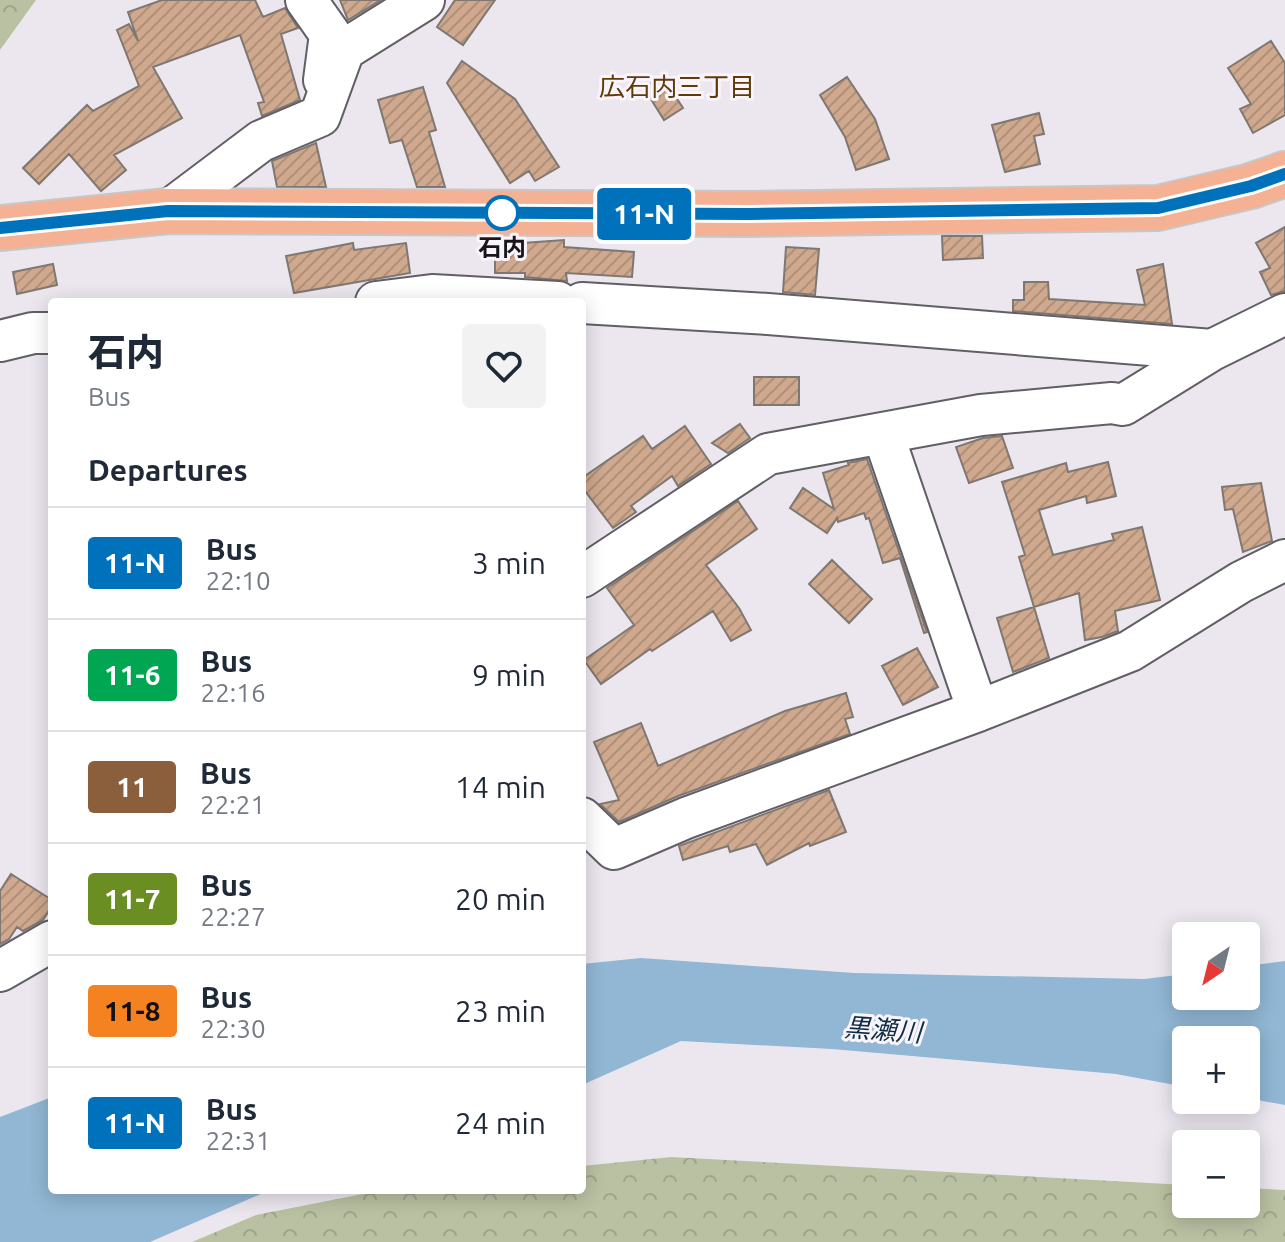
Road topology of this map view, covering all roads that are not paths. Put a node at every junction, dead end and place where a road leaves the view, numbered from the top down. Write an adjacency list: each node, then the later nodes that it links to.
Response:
1 (306, 0): 3 (street)
2 (424, 0): 3 (street)
3 (320, 116): 5 (street)
4 (1285, 174): 5 (highway)
5 (168, 211): 6 (highway)
6 (0, 228)
7 (408, 298): 8 (street)
8 (486, 298)
9 (586, 303): 13 (street)
10 (1285, 314): 13 (street)
11 (48, 333): 12 (street)
12 (0, 341)
13 (1212, 350): 14 (street)
14 (883, 434): 16 (street); 17 (street)
15 (1285, 560): 17 (street)
16 (586, 574)
17 (978, 711): 18 (street)
18 (586, 822)
19 (48, 943): 20 (street)
20 (0, 971)

